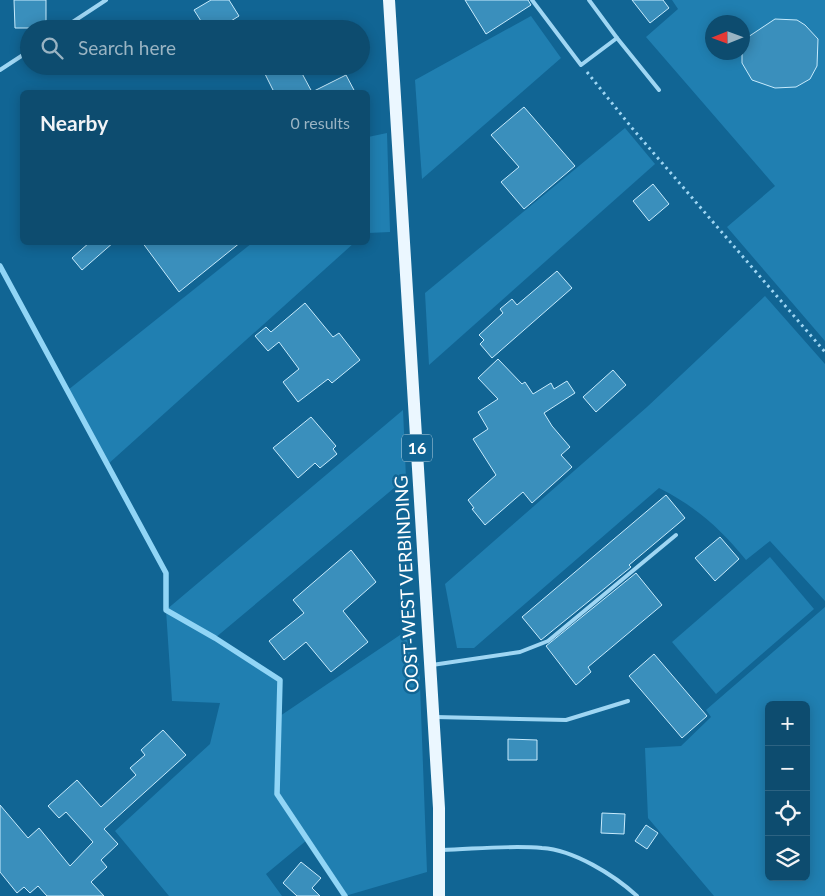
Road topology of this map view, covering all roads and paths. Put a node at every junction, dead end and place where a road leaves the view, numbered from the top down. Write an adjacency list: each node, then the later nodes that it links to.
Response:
1 (106, 0): 5 (lane)
2 (389, 0): 13 (main road, OOST-WEST VERBINDING / 16)
3 (532, 0): 8 (lane)
4 (589, 0): 6 (lane)
5 (76, 20)
6 (618, 38): 8 (lane); 10 (lane)
7 (20, 57): 9 (lane)
8 (581, 65): 11 (path)
9 (0, 70)
10 (659, 90)
11 (825, 352)
12 (676, 535): 13 (lane)
13 (430, 665): 15 (main road, OOST-WEST VERBINDING / 16)
14 (628, 701): 15 (lane)
15 (433, 717): 16 (main road, OOST-WEST VERBINDING / 16)
16 (440, 850): 17 (main road, OOST-WEST VERBINDING / 16); 18 (lane)
17 (439, 896)
18 (637, 896)

